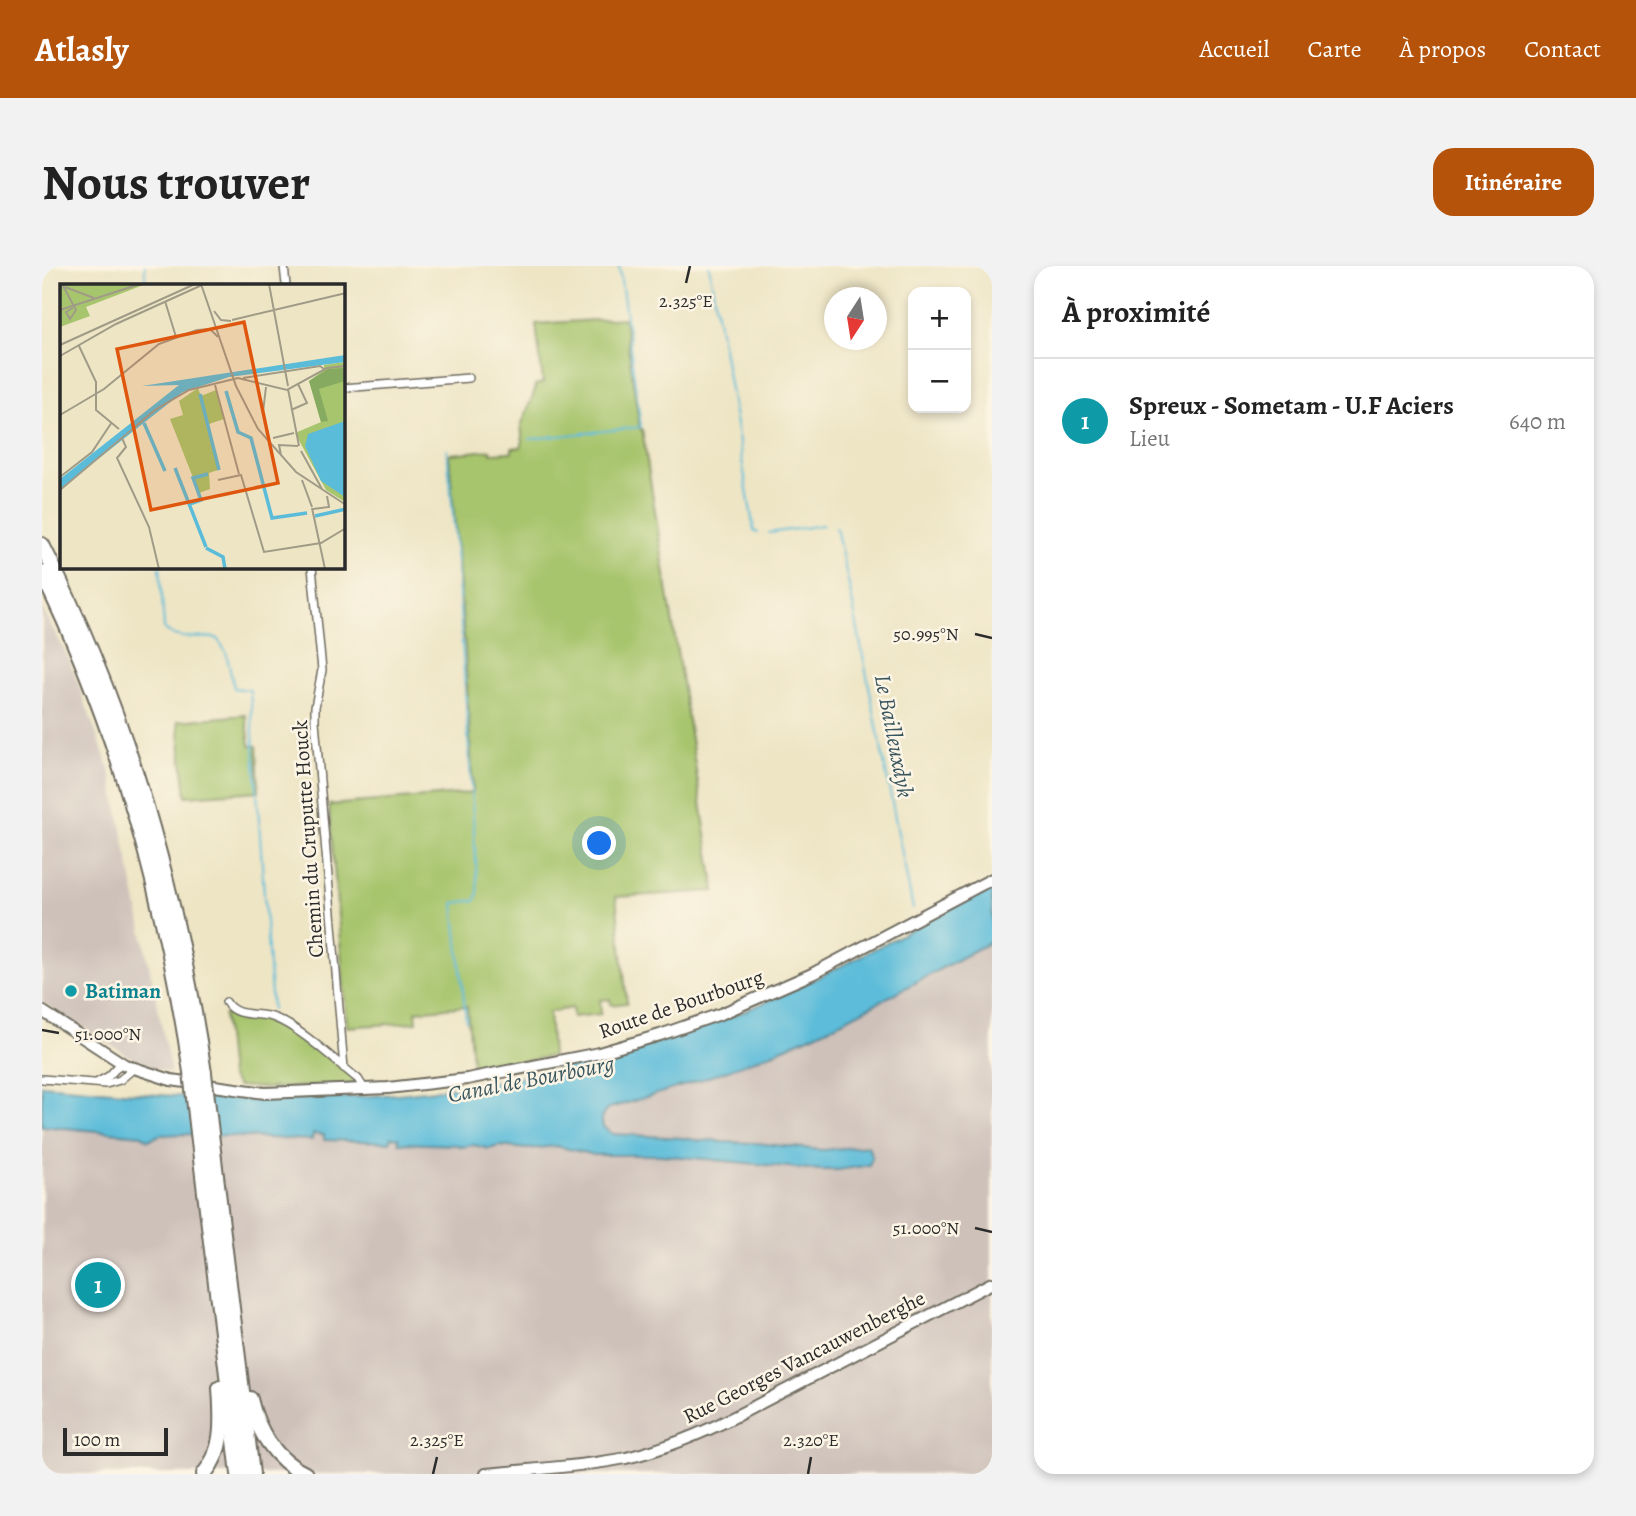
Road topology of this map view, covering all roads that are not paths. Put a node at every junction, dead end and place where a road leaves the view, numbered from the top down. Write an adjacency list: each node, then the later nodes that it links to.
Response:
1 (284, 266): 2 (street)
2 (286, 284)
3 (469, 378): 4 (street)
4 (345, 388)
5 (42, 545): 16 (highway)
6 (312, 569): 14 (street, Chemin du Cruputte Houck)
7 (42, 573): 9 (highway)
8 (42, 590): 9 (highway)
9 (93, 687): 16 (highway)
10 (992, 879): 19 (main road, Route de Bourbourg)
11 (226, 1002): 14 (street)
12 (42, 1011): 13 (main road, Route de Bourbourg)
13 (121, 1063): 15 (main road, Route de Bourbourg); 18 (street)
14 (344, 1068): 19 (street)
15 (133, 1069): 18 (street); 19 (main road, Route de Bourbourg)
16 (197, 1073): 20 (highway, bridge)
17 (42, 1079): 18 (street)
18 (90, 1083)
19 (362, 1090)
20 (207, 1159): 21 (highway); 23 (highway)
21 (215, 1271): 25 (highway); 26 (highway)
22 (992, 1283): 24 (main road, Rue Georges Vancauwenberghe)
23 (231, 1305): 27 (highway); 28 (highway)
24 (548, 1471): 29 (main road, Rue Georges Vancauwenberghe)
25 (204, 1474)
26 (239, 1474)
27 (252, 1474)
28 (305, 1474)
29 (486, 1474)

